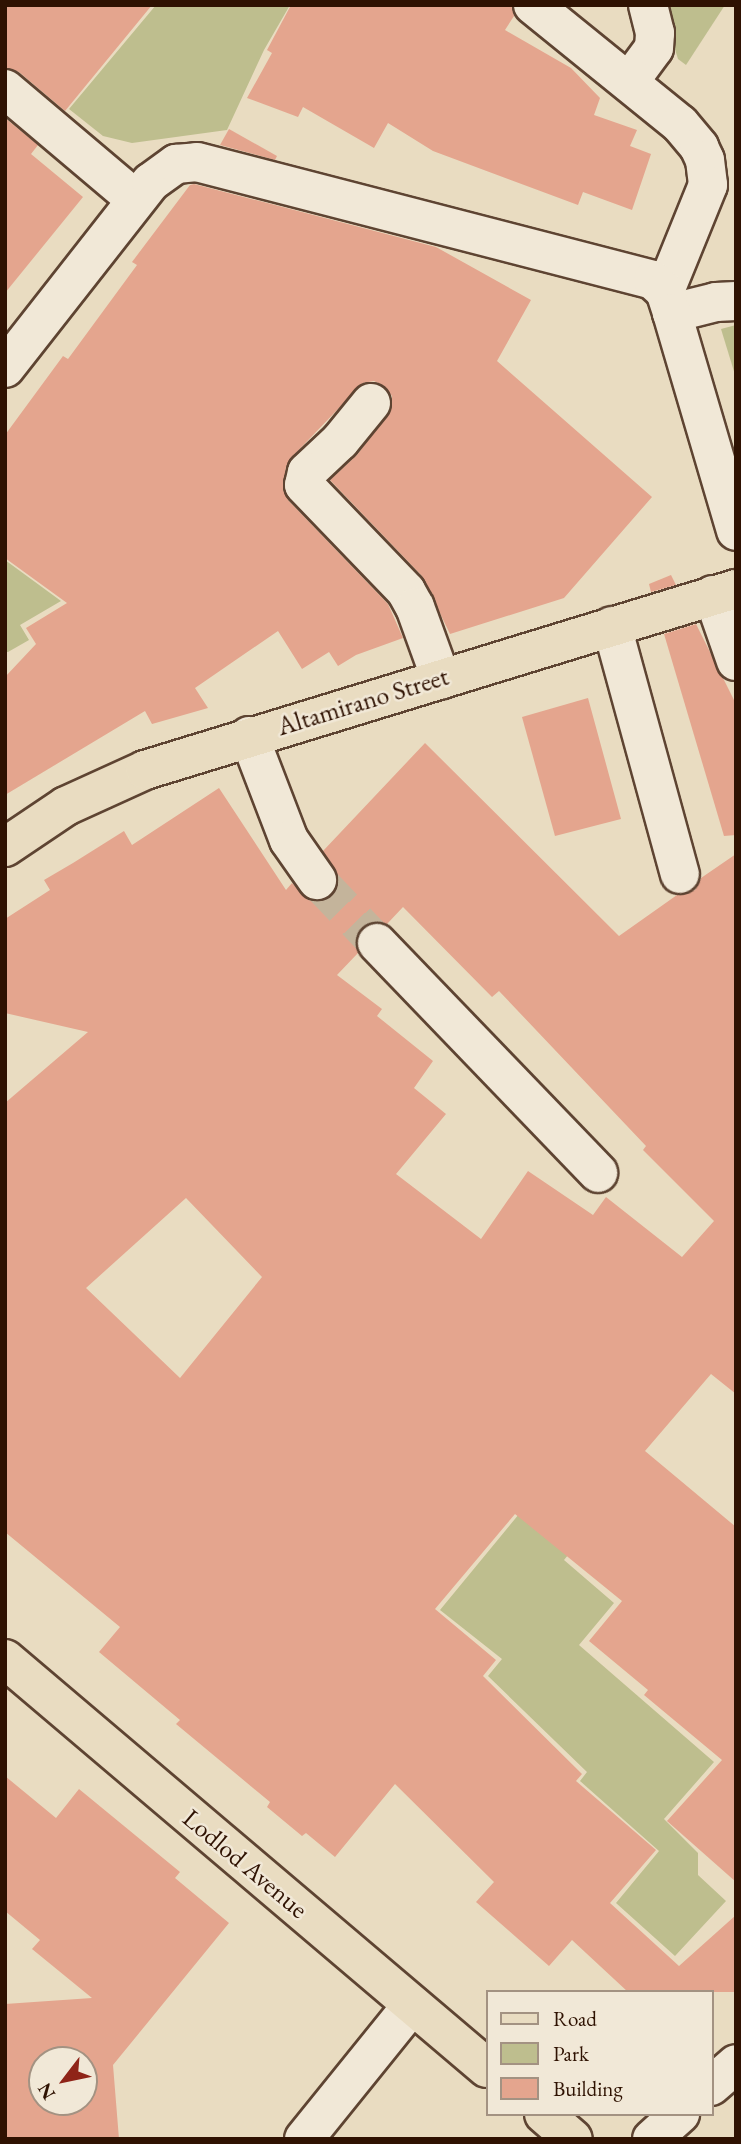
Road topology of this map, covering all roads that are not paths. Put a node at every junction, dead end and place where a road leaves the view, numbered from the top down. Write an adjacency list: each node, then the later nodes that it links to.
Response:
1 (533, 5): 3 (street)
2 (648, 5): 3 (street)
3 (629, 82): 7 (street)
4 (5, 89): 5 (street)
5 (135, 199): 7 (street); 8 (street)
6 (736, 301): 7 (street)
7 (668, 302): 10 (street)
8 (5, 368)
9 (371, 403): 14 (street)
10 (736, 531)
11 (724, 592): 12 (main road, Altamirano Street); 13 (street)
12 (612, 626): 14 (main road, Altamirano Street); 17 (street)
13 (736, 661)
14 (440, 679): 15 (main road, Altamirano Street)
15 (249, 736): 16 (main road, Altamirano Street); 18 (street)
16 (5, 847)
17 (680, 874)
18 (317, 880)
19 (377, 943): 20 (street)
20 (598, 1173)
21 (5, 1659): 22 (main road, Lodlod Avenue)
22 (412, 2006): 24 (main road, Lodlod Avenue); 28 (street)
23 (736, 2064): 25 (street)
24 (486, 2067)
25 (713, 2084)
26 (546, 2116): 29 (main road)
27 (678, 2116): 30 (street)
28 (304, 2139)
29 (573, 2139)
30 (652, 2139)

